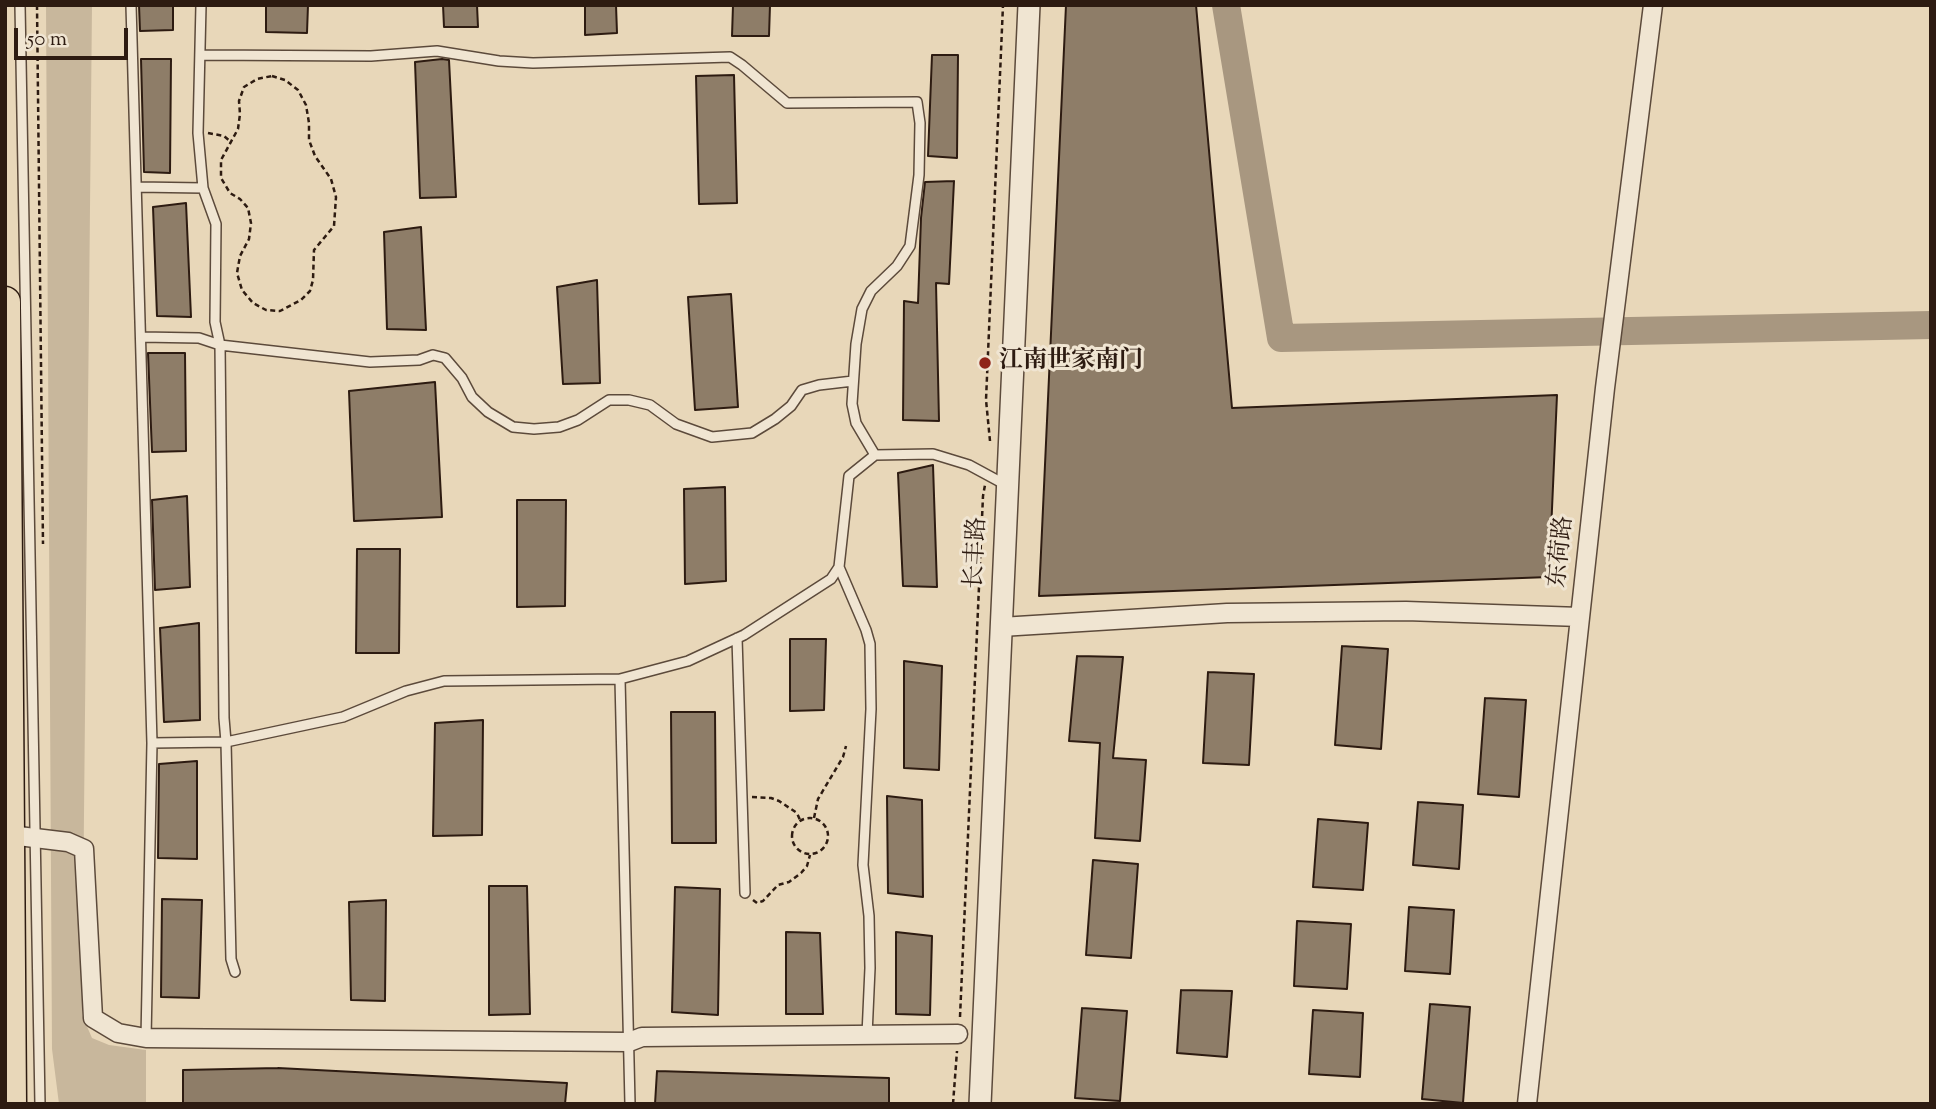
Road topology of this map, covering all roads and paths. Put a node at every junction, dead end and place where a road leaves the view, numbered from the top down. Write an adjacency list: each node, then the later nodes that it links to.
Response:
1 (20, 5): 31 (lane)
2 (131, 5): 10 (lane)
3 (201, 5): 7 (lane)
4 (1003, 5): 18 (path)
5 (1029, 5): 19 (street, 长丰路)
6 (1653, 5): 21 (street, 东荷路)
7 (201, 55): 8 (lane); 15 (lane)
8 (198, 133): 9 (path); 11 (lane)
9 (231, 142): 9 (path)
10 (137, 187): 11 (lane); 13 (lane)
11 (203, 188): 14 (lane)
12 (5, 302): 16 (highway)
13 (141, 337): 14 (lane); 26 (lane)
14 (220, 345): 15 (lane); 25 (lane)
15 (853, 381): 17 (lane)
16 (6, 409): 31 (highway)
17 (875, 455): 18 (lane); 20 (lane)
18 (987, 475): 19 (lane); 35 (path)
19 (1007, 486): 22 (street, 长丰路)
20 (839, 567): 23 (lane); 36 (lane)
21 (1580, 617): 22 (street); 44 (street, 东荷路)
22 (1001, 627): 43 (street, 长丰路)
23 (737, 638): 24 (lane); 28 (lane)
24 (620, 679): 25 (lane); 38 (lane)
25 (226, 742): 26 (lane); 34 (lane)
26 (152, 743): 37 (lane)
27 (846, 746): 29 (path)
28 (742, 797): 30 (path); 33 (lane)
29 (814, 818): 30 (path); 32 (path)
30 (800, 821): 32 (path)
31 (22, 836): 37 (street); 39 (highway); 40 (lane)
32 (810, 855): 33 (path)
33 (745, 893)
34 (236, 972)
35 (958, 1034): 36 (street); 42 (path)
36 (867, 1035): 38 (street)
37 (145, 1038): 38 (street)
38 (629, 1041): 41 (lane)
39 (12, 1104)
40 (40, 1104)
41 (630, 1104)
42 (953, 1104)
43 (980, 1104)
44 (1527, 1104)

